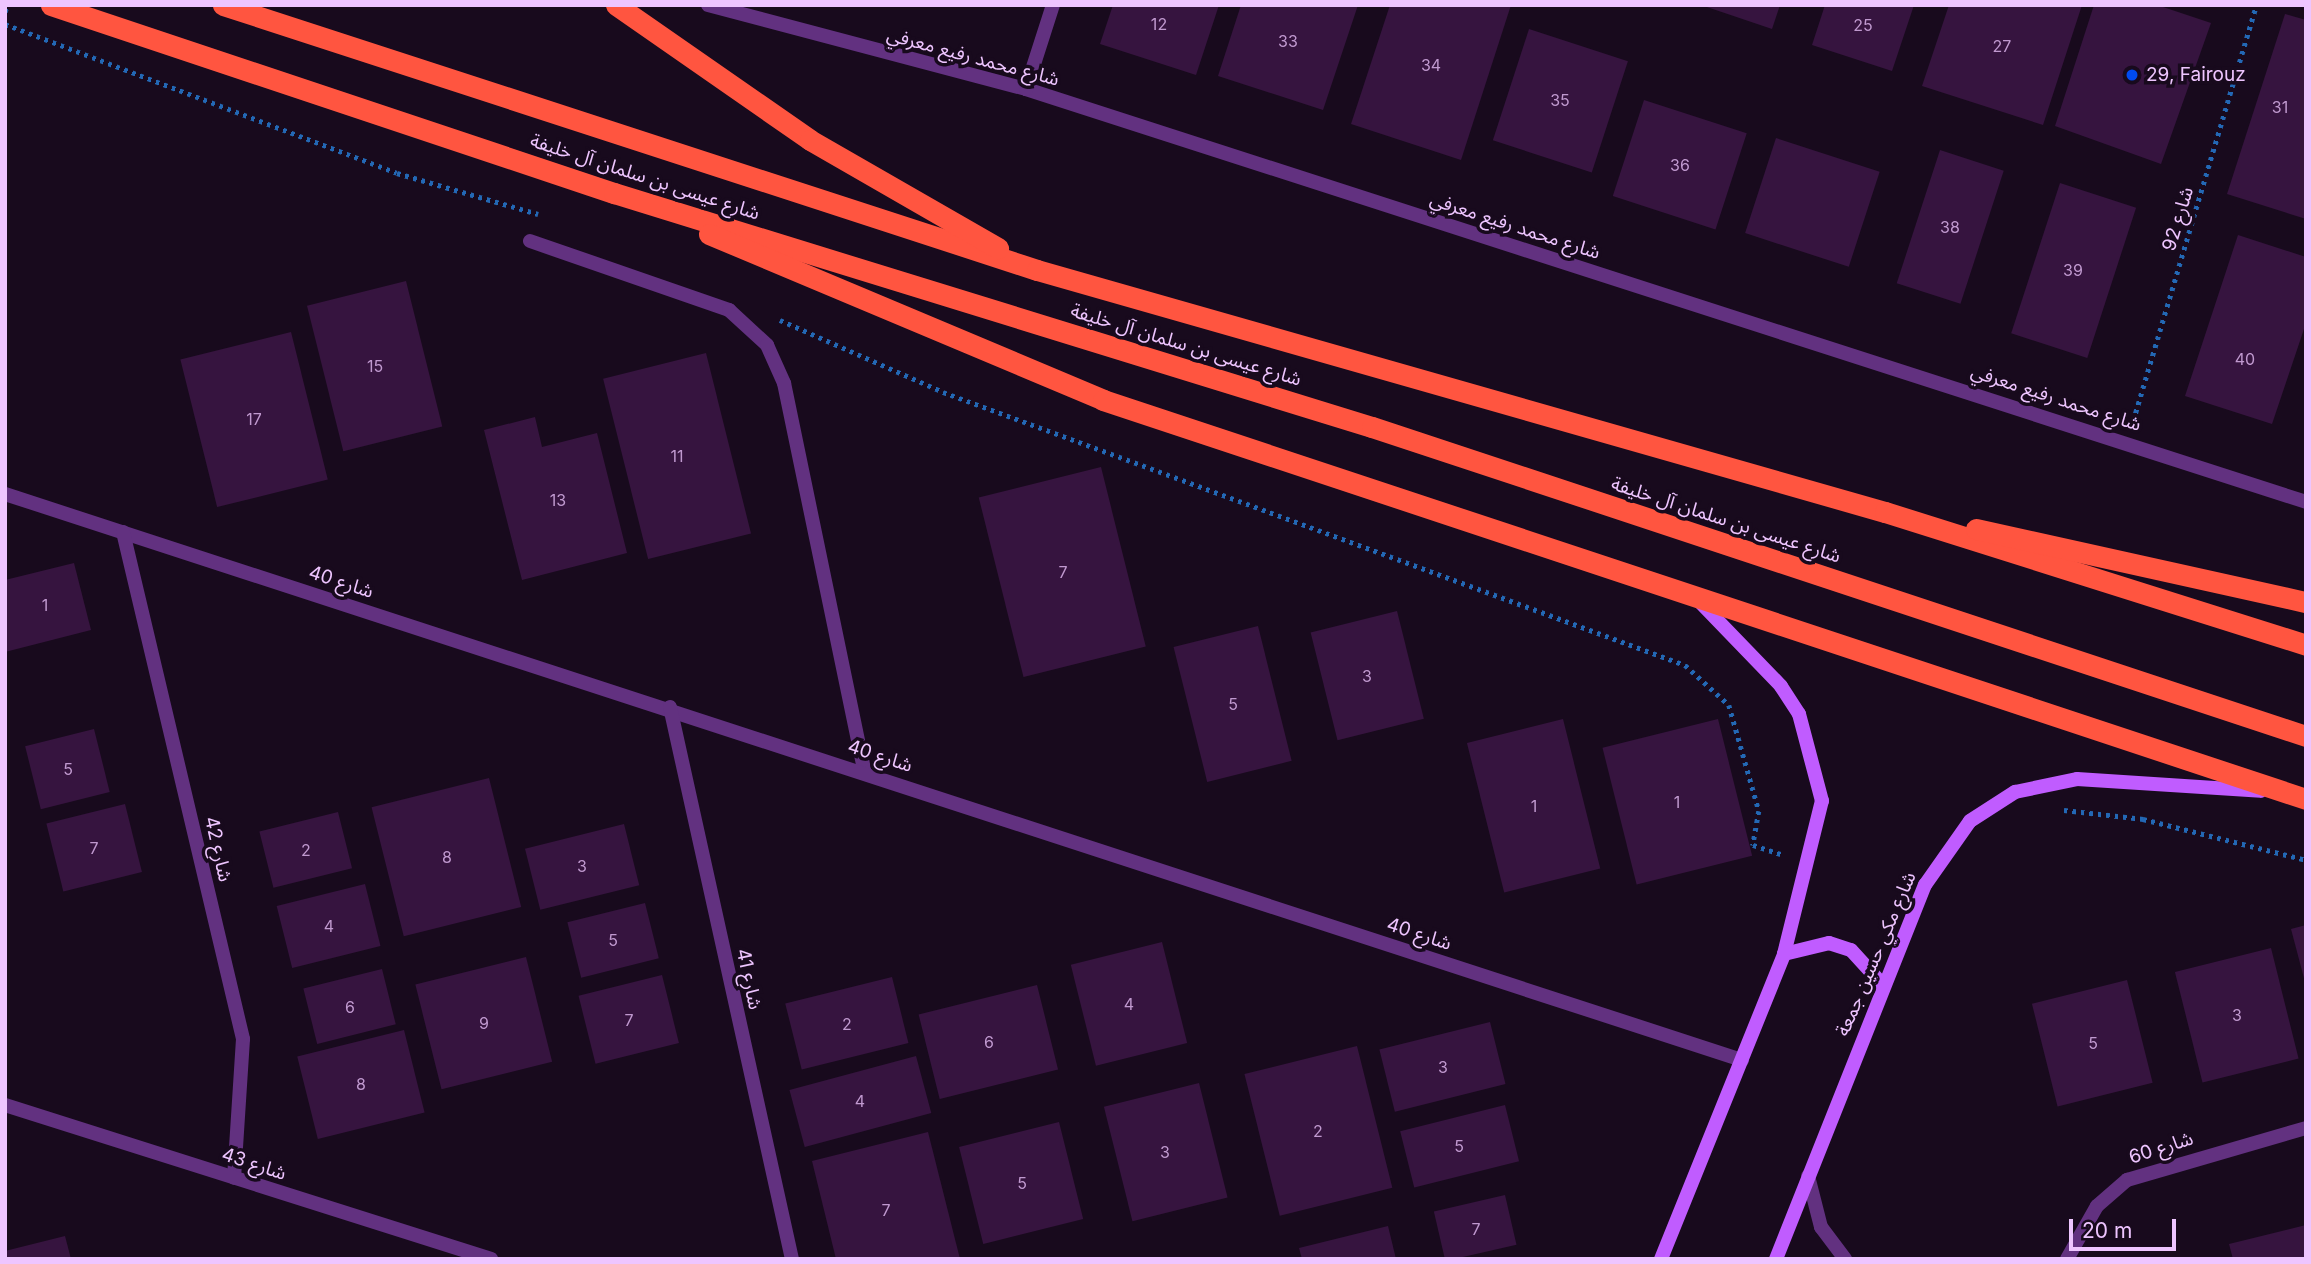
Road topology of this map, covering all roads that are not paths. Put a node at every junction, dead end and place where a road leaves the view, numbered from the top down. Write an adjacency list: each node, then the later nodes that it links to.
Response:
1 (51, 5): 7 (highway, شارع عيسى بن سلمان آل خليفة)
2 (223, 5): 9 (highway, شارع عيسى بن سلمان آل خليفة)
3 (616, 5): 9 (highway)
4 (708, 5): 6 (street, شارع محمد رفيع معرفي)
5 (1053, 5): 6 (street)
6 (1026, 89): 11 (street, شارع محمد رفيع معرفي)
7 (614, 193): 14 (highway); 18 (highway, شارع عيسى بن سلمان آل خليفة)
8 (530, 241): 19 (street)
9 (1037, 270): 12 (highway, شارع عيسى بن سلمان آل خليفة)
10 (5, 494): 13 (street, شارع 40)
11 (2306, 502)
12 (1885, 512): 15 (highway); 16 (highway, شارع عيسى بن سلمان آل خليفة)
13 (123, 533): 17 (street, شارع 40); 28 (street, شارع 42)
14 (1692, 595): 20 (highway); 22 (street)
15 (2306, 602)
16 (2306, 645)
17 (670, 707): 19 (street, شارع 40); 30 (street, شارع 41)
18 (2306, 736)
19 (864, 771): 24 (street, شارع 40)
20 (2285, 793): 21 (highway); 23 (street, شارع مكي حسين جمعة)
21 (2306, 799)
22 (1784, 954): 23 (street); 24 (street)
23 (1882, 984): 27 (street, شارع مكي حسين جمعة)
24 (1742, 1060): 31 (street)
25 (5, 1105): 28 (street, شارع 43)
26 (2306, 1128): 34 (street, شارع 60)
27 (1808, 1175): 32 (street, شارع مكي حسين جمعة); 33 (street)
28 (234, 1178): 29 (street, شارع 43)
29 (491, 1259)
30 (792, 1259)
31 (1661, 1259)
32 (1776, 1259)
33 (1845, 1259)
34 (2067, 1259)

